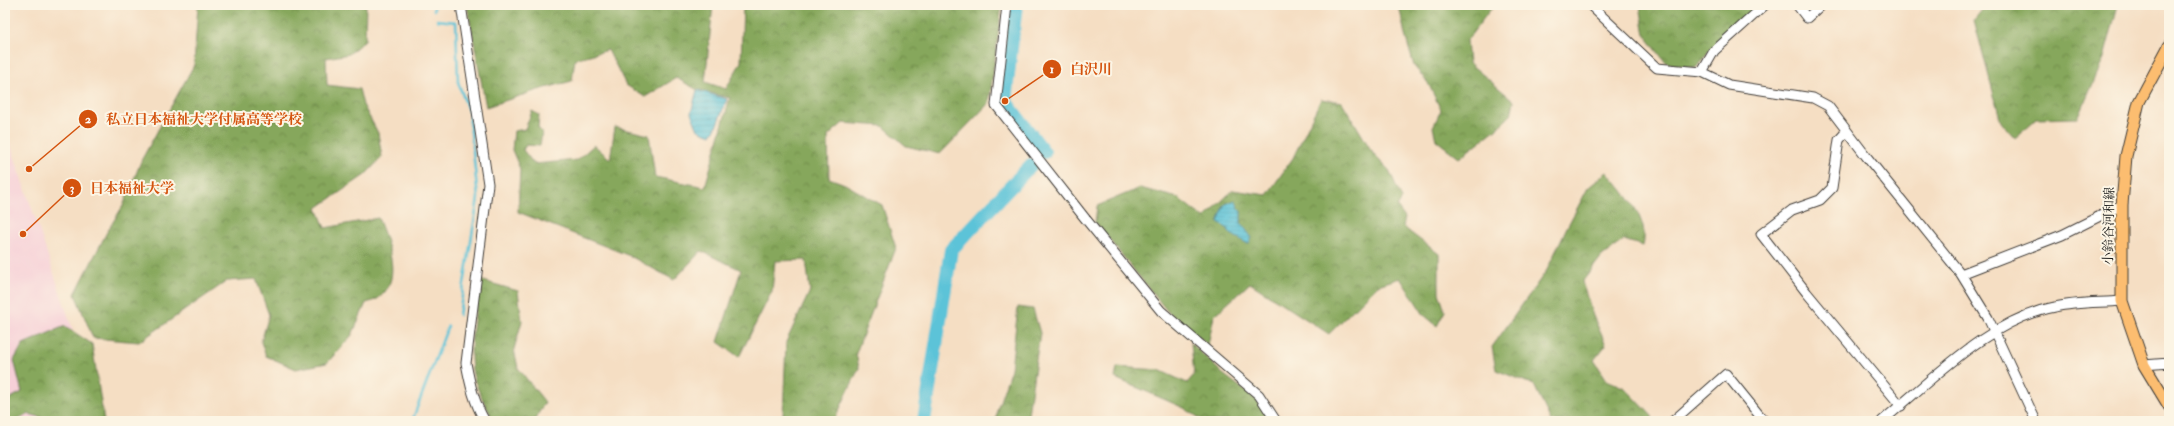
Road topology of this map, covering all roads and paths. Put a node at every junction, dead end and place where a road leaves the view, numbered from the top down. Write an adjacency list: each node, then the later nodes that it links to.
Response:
1 (461, 5): 18 (street)
2 (1007, 5): 19 (street)
3 (1590, 5): 8 (street)
4 (1765, 5): 8 (street)
5 (1797, 5): 6 (street)
6 (1820, 5)
7 (2169, 46): 10 (main road, 小鈴谷河和線)
8 (1702, 72): 9 (street)
9 (1847, 131): 11 (street); 16 (street)
10 (2122, 205): 11 (street); 12 (main road, 小鈴谷河和線)
11 (1961, 274): 13 (street)
12 (2122, 300): 13 (street); 15 (main road, 小鈴谷河和線)
13 (1995, 332): 16 (street); 23 (street)
14 (2169, 363): 15 (street)
15 (2144, 366): 17 (main road, 小鈴谷河和線)
16 (1901, 406): 22 (street)
17 (2169, 406)
18 (485, 421)
19 (1276, 421)
20 (1673, 421): 21 (street)
21 (1764, 421)
22 (1883, 421)
23 (2036, 421)

